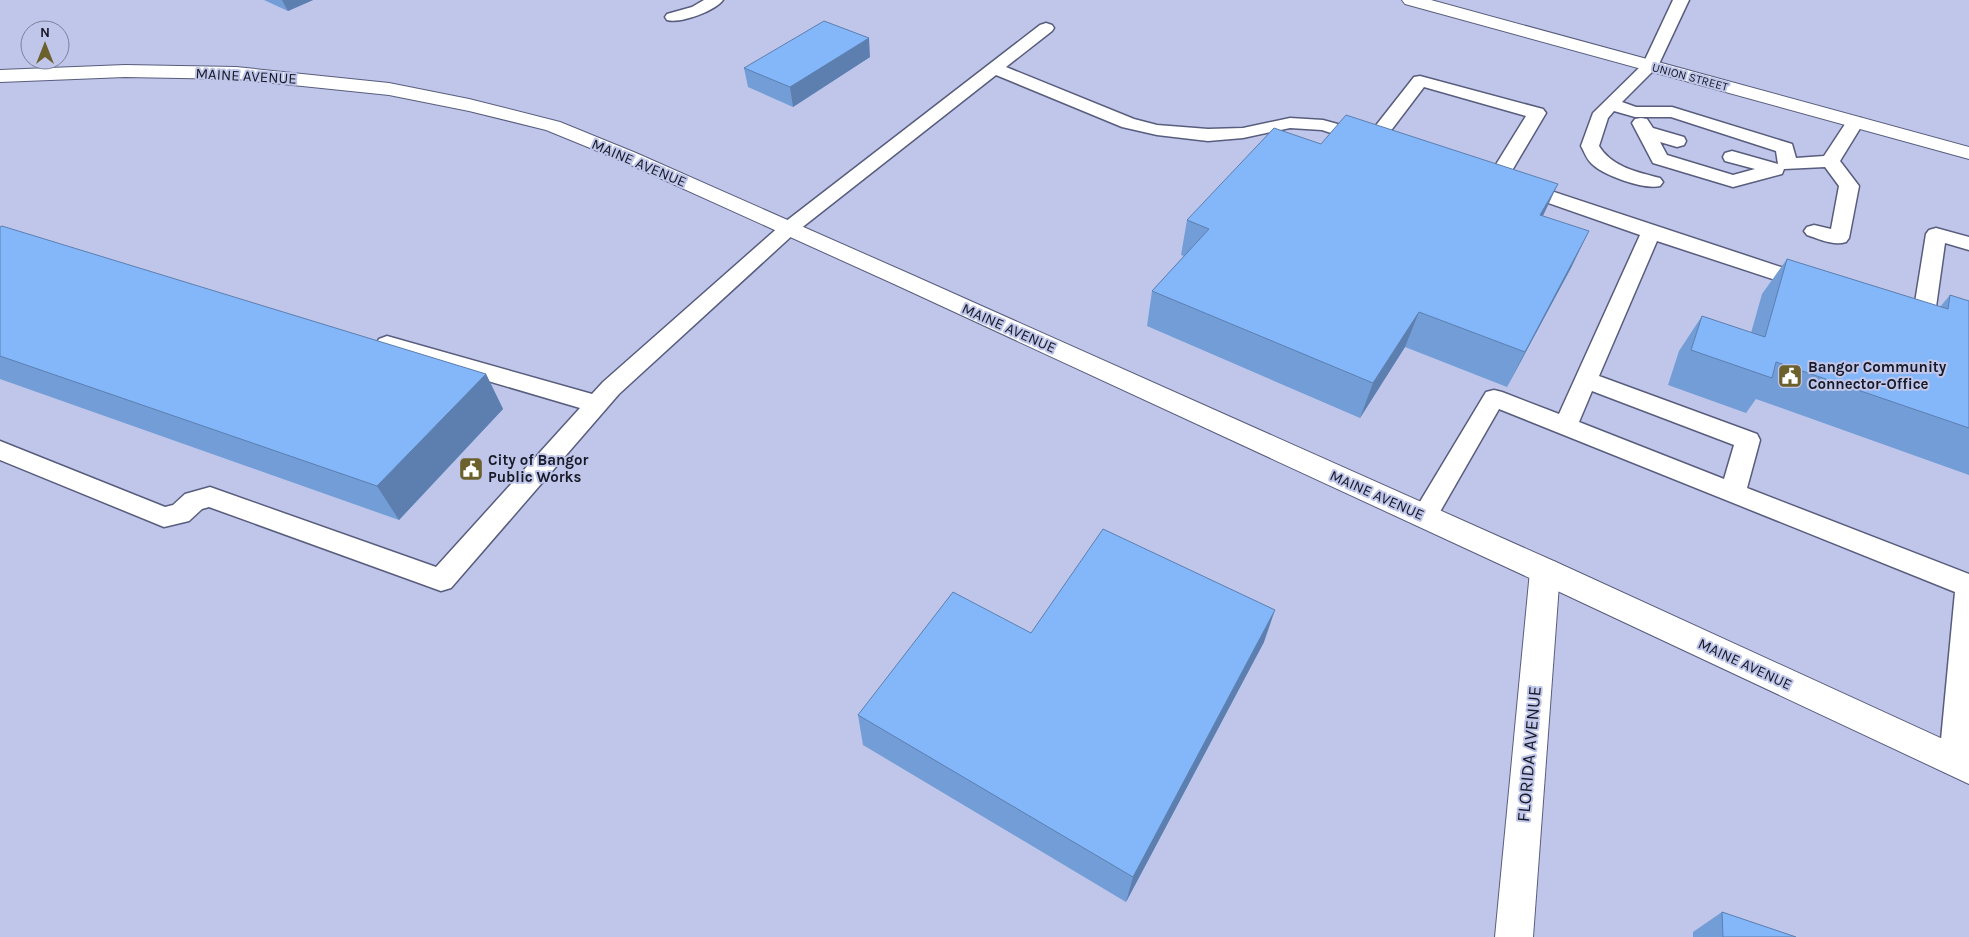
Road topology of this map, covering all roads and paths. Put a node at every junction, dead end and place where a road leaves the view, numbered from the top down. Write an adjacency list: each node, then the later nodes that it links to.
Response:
1 (715, 0): 4 (lane)
2 (1411, 0): 6 (street, UNION STREET)
3 (1681, 0): 6 (lane)
4 (673, 17)
5 (1046, 28): 7 (lane)
6 (1650, 66): 9 (lane); 11 (street, UNION STREET)
7 (995, 69): 13 (lane); 23 (lane)
8 (0, 76): 23 (street, MAINE AVENUE)
9 (1610, 104): 10 (lane); 22 (lane)
10 (1635, 112): 12 (lane); 19 (lane)
11 (1855, 122): 16 (street, UNION STREET); 18 (lane)
12 (1646, 132): 14 (lane); 19 (lane)
13 (1374, 141): 15 (lane); 21 (lane)
14 (1677, 141)
15 (1392, 147)
16 (1969, 153)
17 (1732, 157): 19 (lane)
18 (1830, 161): 19 (lane); 24 (lane)
19 (1781, 167)
20 (1478, 173): 21 (lane)
21 (1497, 179): 25 (lane)
22 (1653, 182)
23 (788, 229): 31 (lane); 35 (street, MAINE AVENUE)
24 (1814, 231)
25 (1650, 232): 27 (lane); 30 (lane)
26 (1969, 244): 28 (lane)
27 (1829, 290)
28 (1923, 321)
29 (371, 340): 31 (lane)
30 (1586, 380): 32 (lane); 34 (lane)
31 (597, 404): 33 (lane)
32 (1565, 427): 34 (lane); 35 (lane)
33 (0, 450)
34 (1733, 493): 37 (lane)
35 (1424, 517): 36 (street, MAINE AVENUE)
36 (1545, 571): 38 (street, MAINE AVENUE); 39 (street, FLORIDA AVENUE)
37 (1969, 586): 38 (lane)
38 (1962, 765)
39 (1514, 937)

